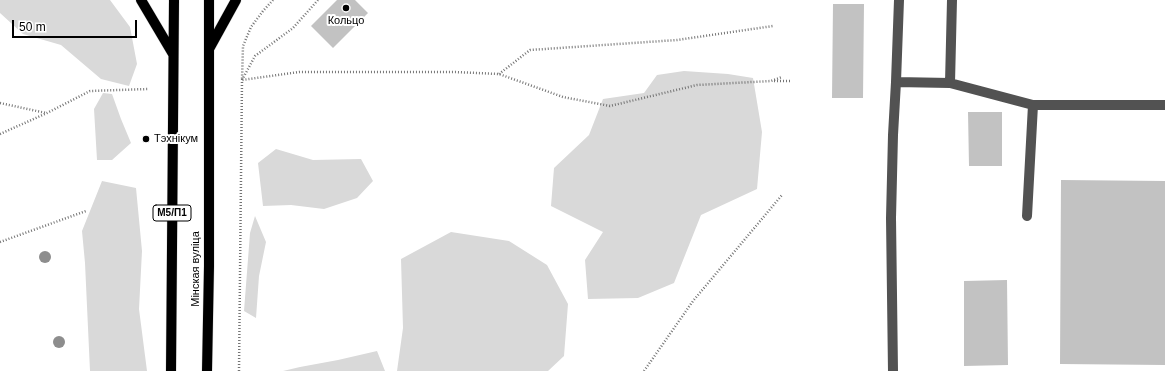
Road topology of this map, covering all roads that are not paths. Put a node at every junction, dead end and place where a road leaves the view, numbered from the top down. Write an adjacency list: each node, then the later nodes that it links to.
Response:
1 (141, 0): 8 (main road)
2 (174, 0): 8 (main road, М5/П1)
3 (209, 0): 7 (main road, Мінская вуліца)
4 (236, 0): 7 (main road)
5 (899, 0): 9 (lane)
6 (952, 0): 10 (lane)
7 (208, 51): 15 (main road, Мінская вуліца)
8 (173, 55): 14 (main road, М5/П1)
9 (896, 82): 10 (lane); 16 (lane)
10 (950, 83): 11 (lane)
11 (1033, 105): 12 (lane); 13 (lane)
12 (1165, 105)
13 (1027, 216)
14 (171, 371)
15 (207, 371)
16 (893, 371)

